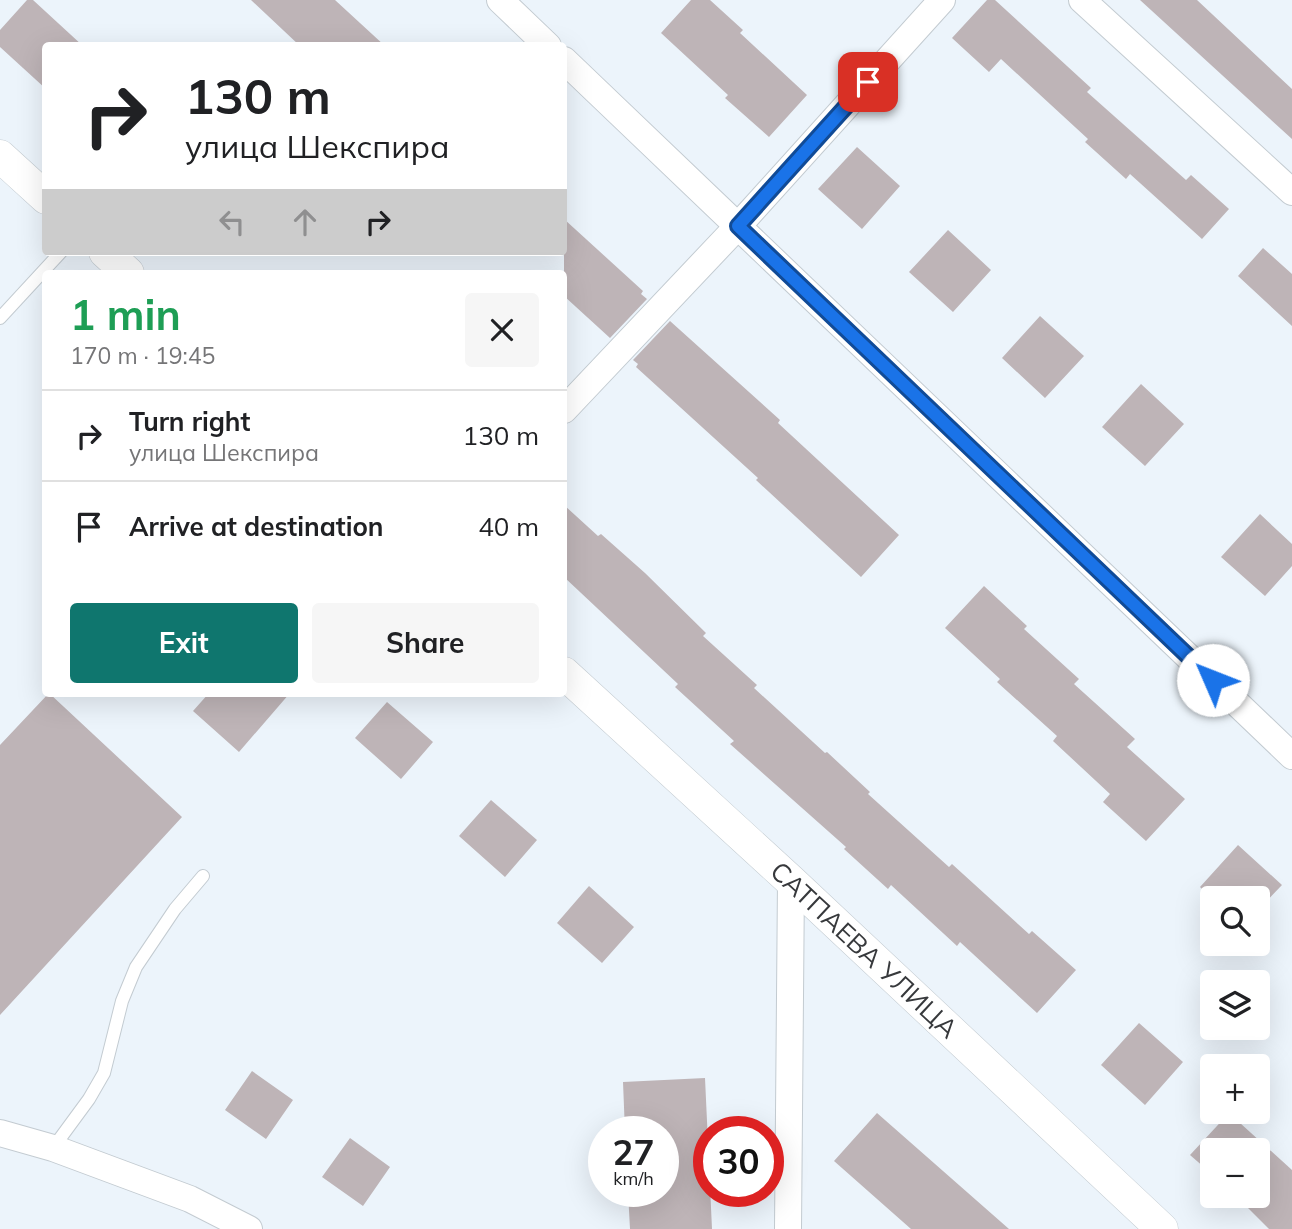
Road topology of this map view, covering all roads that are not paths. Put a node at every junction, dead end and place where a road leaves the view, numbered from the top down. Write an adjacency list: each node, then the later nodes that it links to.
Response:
1 (500, 0): 4 (street)
2 (942, 0): 9 (street)
3 (1082, 0): 7 (street)
4 (544, 42)
5 (567, 63): 9 (street)
6 (0, 156): 8 (street)
7 (1292, 192)
8 (42, 194)
9 (738, 226): 16 (street); 18 (street)
10 (57, 256): 12 (lane)
11 (109, 256): 13 (street)
12 (44, 270)
13 (125, 270)
14 (42, 273): 15 (lane)
15 (0, 318)
16 (567, 407)
17 (567, 676): 20 (street, САТПАЕВА УЛИЦА)
18 (1292, 755)
19 (202, 876): 22 (lane)
20 (791, 881): 24 (street); 25 (street, САТПАЕВА УЛИЦА)
21 (0, 1133): 22 (street)
22 (53, 1148): 23 (street)
23 (249, 1229)
24 (789, 1229)
25 (1162, 1229)

